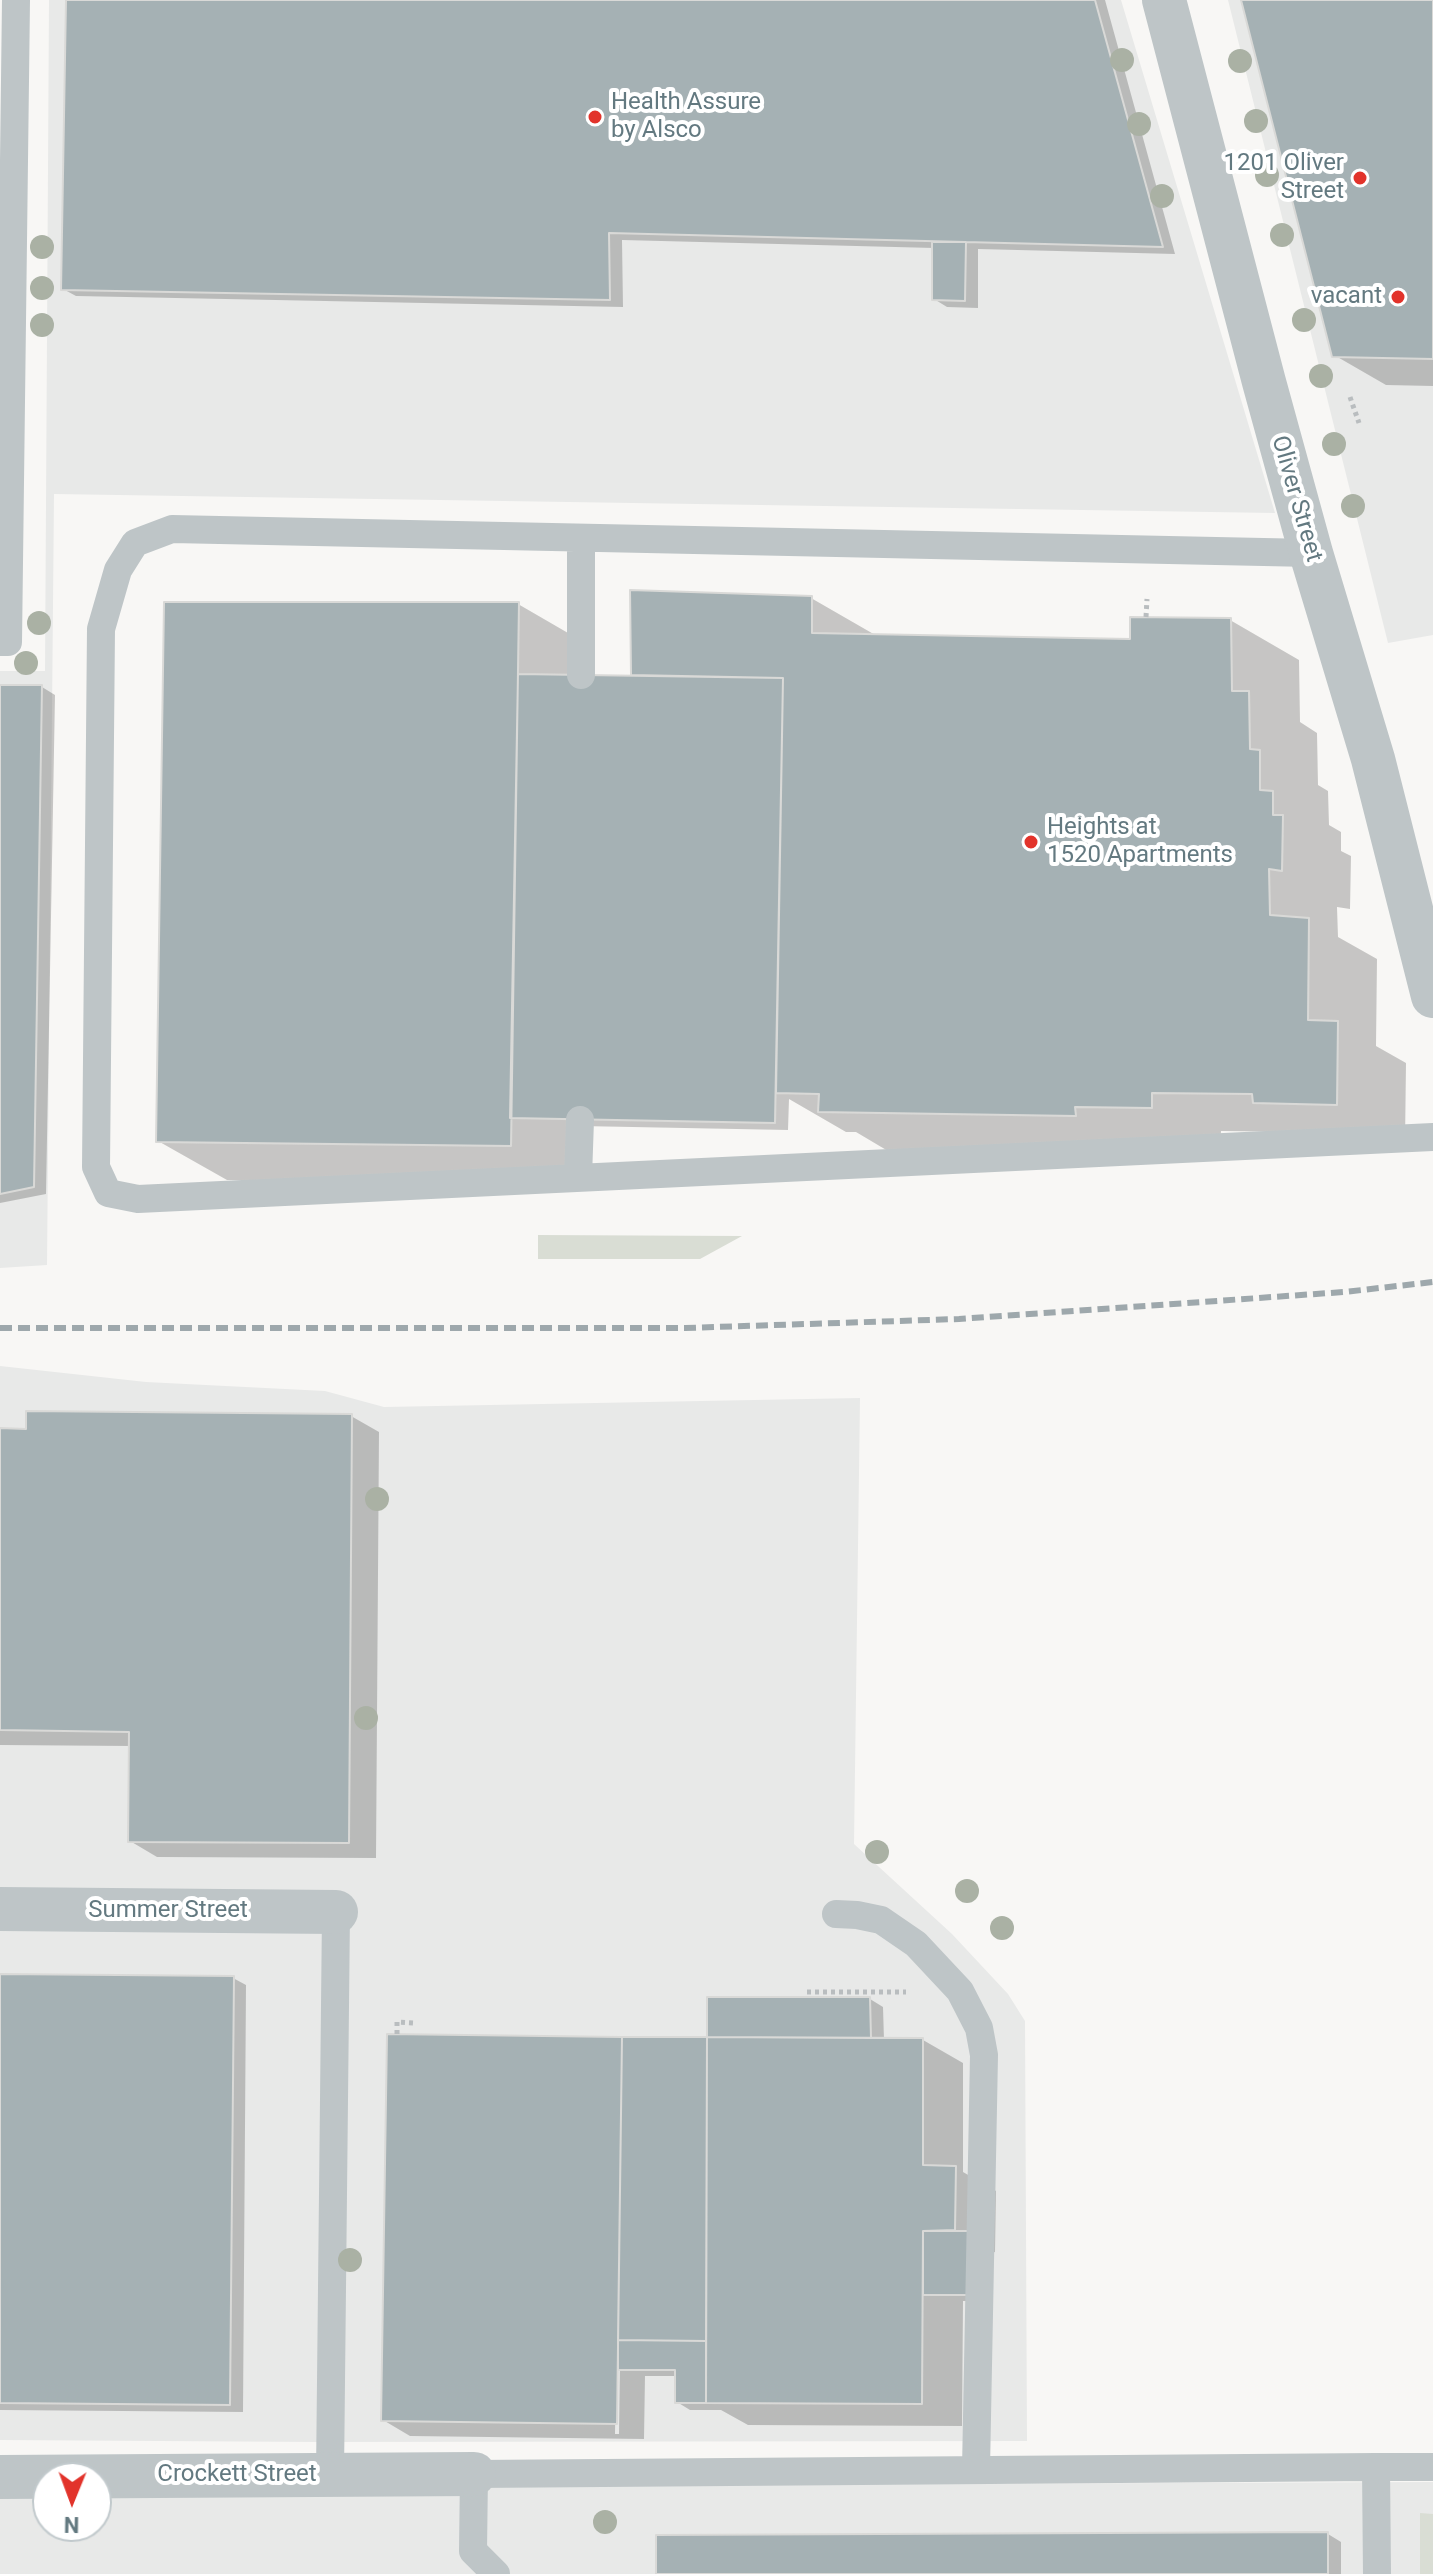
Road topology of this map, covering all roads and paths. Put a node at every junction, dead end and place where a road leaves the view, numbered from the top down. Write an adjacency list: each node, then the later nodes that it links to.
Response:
1 (16, 0): 9 (lane)
2 (1164, 0): 6 (street, Oliver Street)
3 (1350, 397): 4 (path)
4 (1359, 423)
5 (581, 538): 6 (lane); 10 (lane); 14 (lane)
6 (1311, 553): 11 (street, Oliver Street)
7 (1147, 599): 8 (path)
8 (1146, 617)
9 (0, 642)
10 (581, 675)
11 (1433, 996)
12 (580, 1120): 14 (lane)
13 (1433, 1137): 14 (lane)
14 (578, 1177)
15 (0, 1909): 16 (street, Summer Street)
16 (336, 1912): 26 (lane)
17 (836, 1914): 18 (lane)
18 (960, 1991): 19 (path); 24 (lane)
19 (807, 1992)
20 (415, 2023): 21 (path)
21 (397, 2034)
22 (1376, 2467): 23 (lane); 24 (lane); 29 (lane)
23 (1433, 2467)
24 (976, 2469): 25 (lane)
25 (474, 2474): 26 (street, Crockett Street); 28 (lane)
26 (330, 2475): 27 (street, Crockett Street)
27 (0, 2477)
28 (496, 2574)
29 (1377, 2574)

